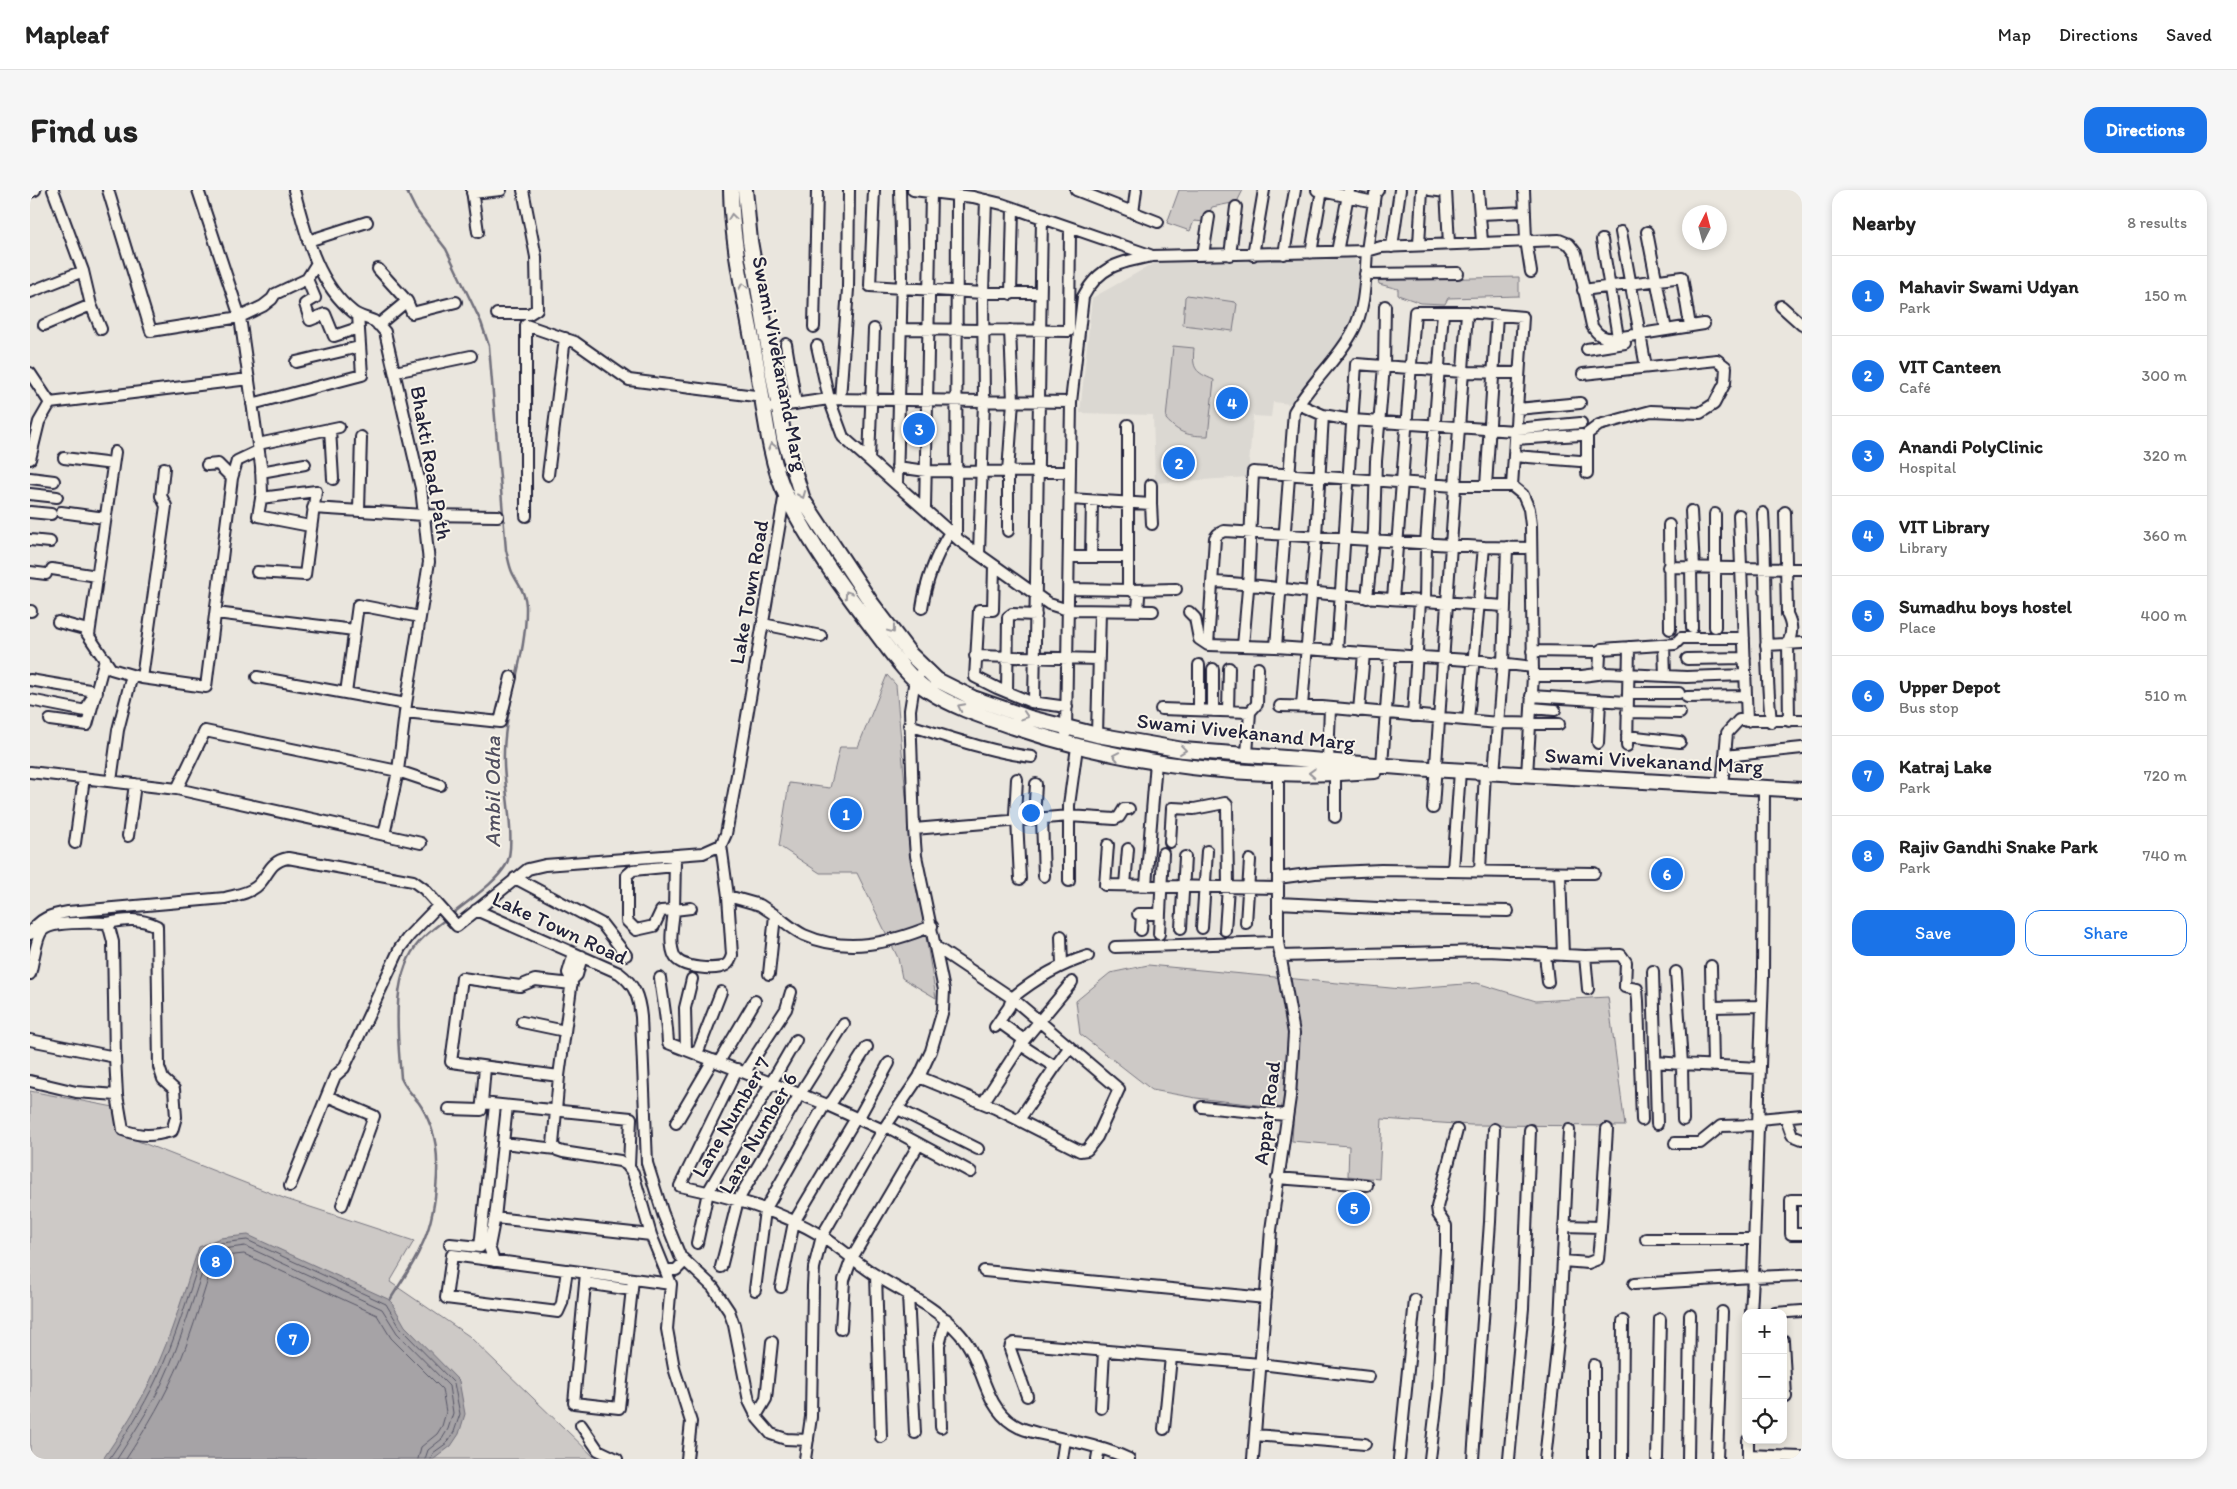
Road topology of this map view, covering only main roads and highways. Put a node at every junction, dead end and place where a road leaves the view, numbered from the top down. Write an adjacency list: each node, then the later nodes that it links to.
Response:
1 (738, 190): 2 (main road, Swami Vivekanand Marg)
2 (768, 404): 3 (main road, Swami Vivekanand Marg, one-way to 3); 3 (main road, Swami Vivekanand Marg, one-way to 2)
3 (1413, 768): 4 (main road, Swami Vivekanand Marg)
4 (1802, 790)

